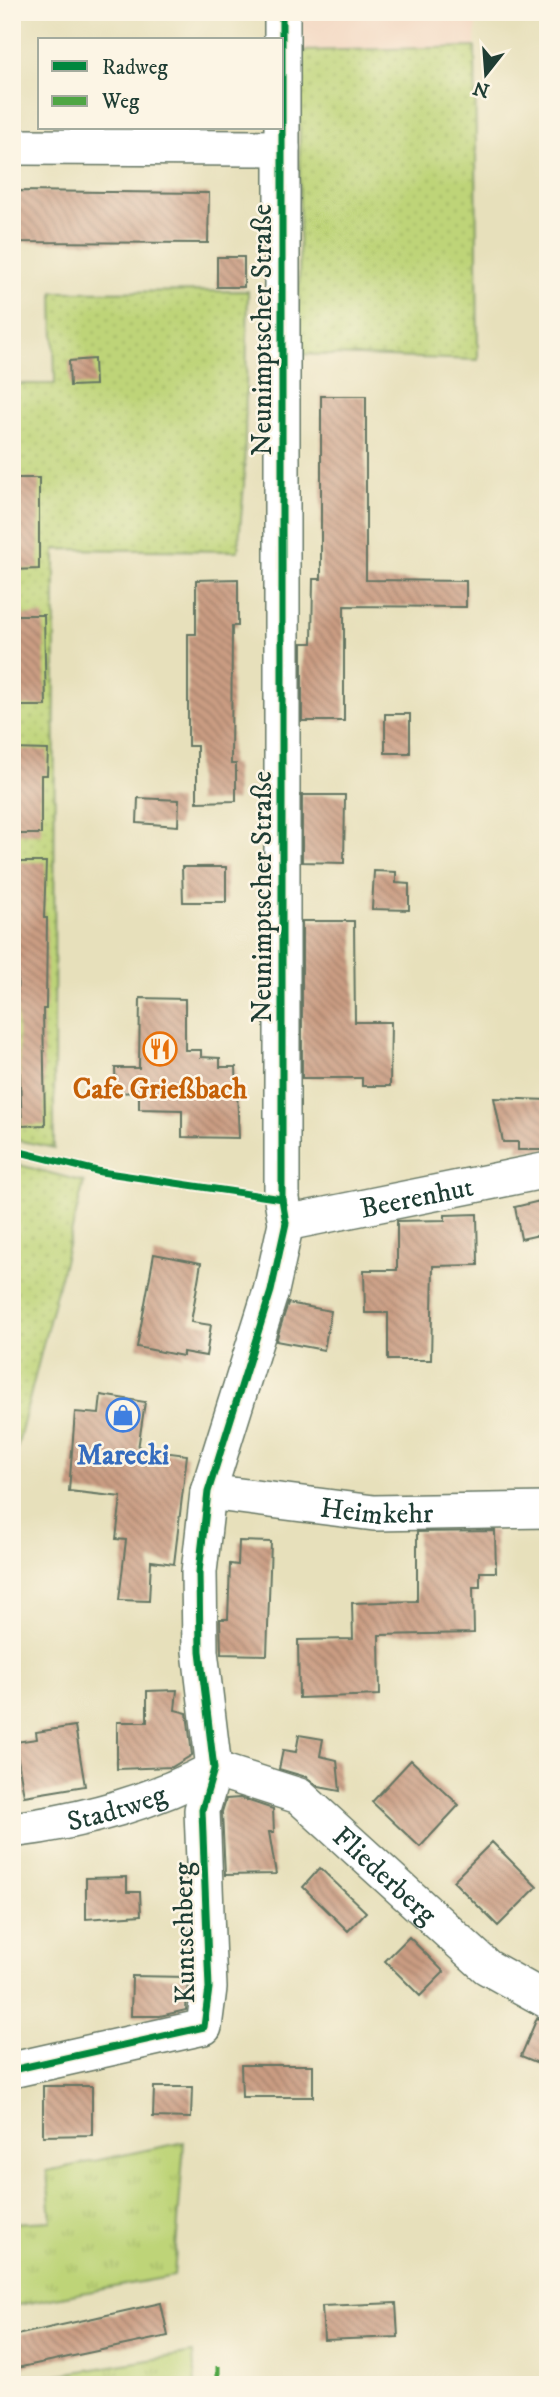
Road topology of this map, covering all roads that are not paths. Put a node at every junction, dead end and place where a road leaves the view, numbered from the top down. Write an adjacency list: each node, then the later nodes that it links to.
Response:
1 (282, 12): 2 (street, Neunimptscher Straße)
2 (282, 38)
3 (282, 130): 5 (street, Neunimptscher Straße)
4 (12, 147): 5 (street)
5 (282, 148): 7 (street, Neunimptscher Straße)
6 (548, 1170): 7 (street, Beerenhut)
7 (286, 1223): 8 (street, Neunimptscher Straße)
8 (208, 1492): 9 (street, Heimkehr); 10 (street, Neunimptscher Straße)
9 (548, 1510)
10 (214, 1769): 11 (street, Stadtweg); 12 (street, Fliederberg); 13 (street, Kuntschberg)
11 (12, 1830)
12 (548, 2001)
13 (12, 2070)

